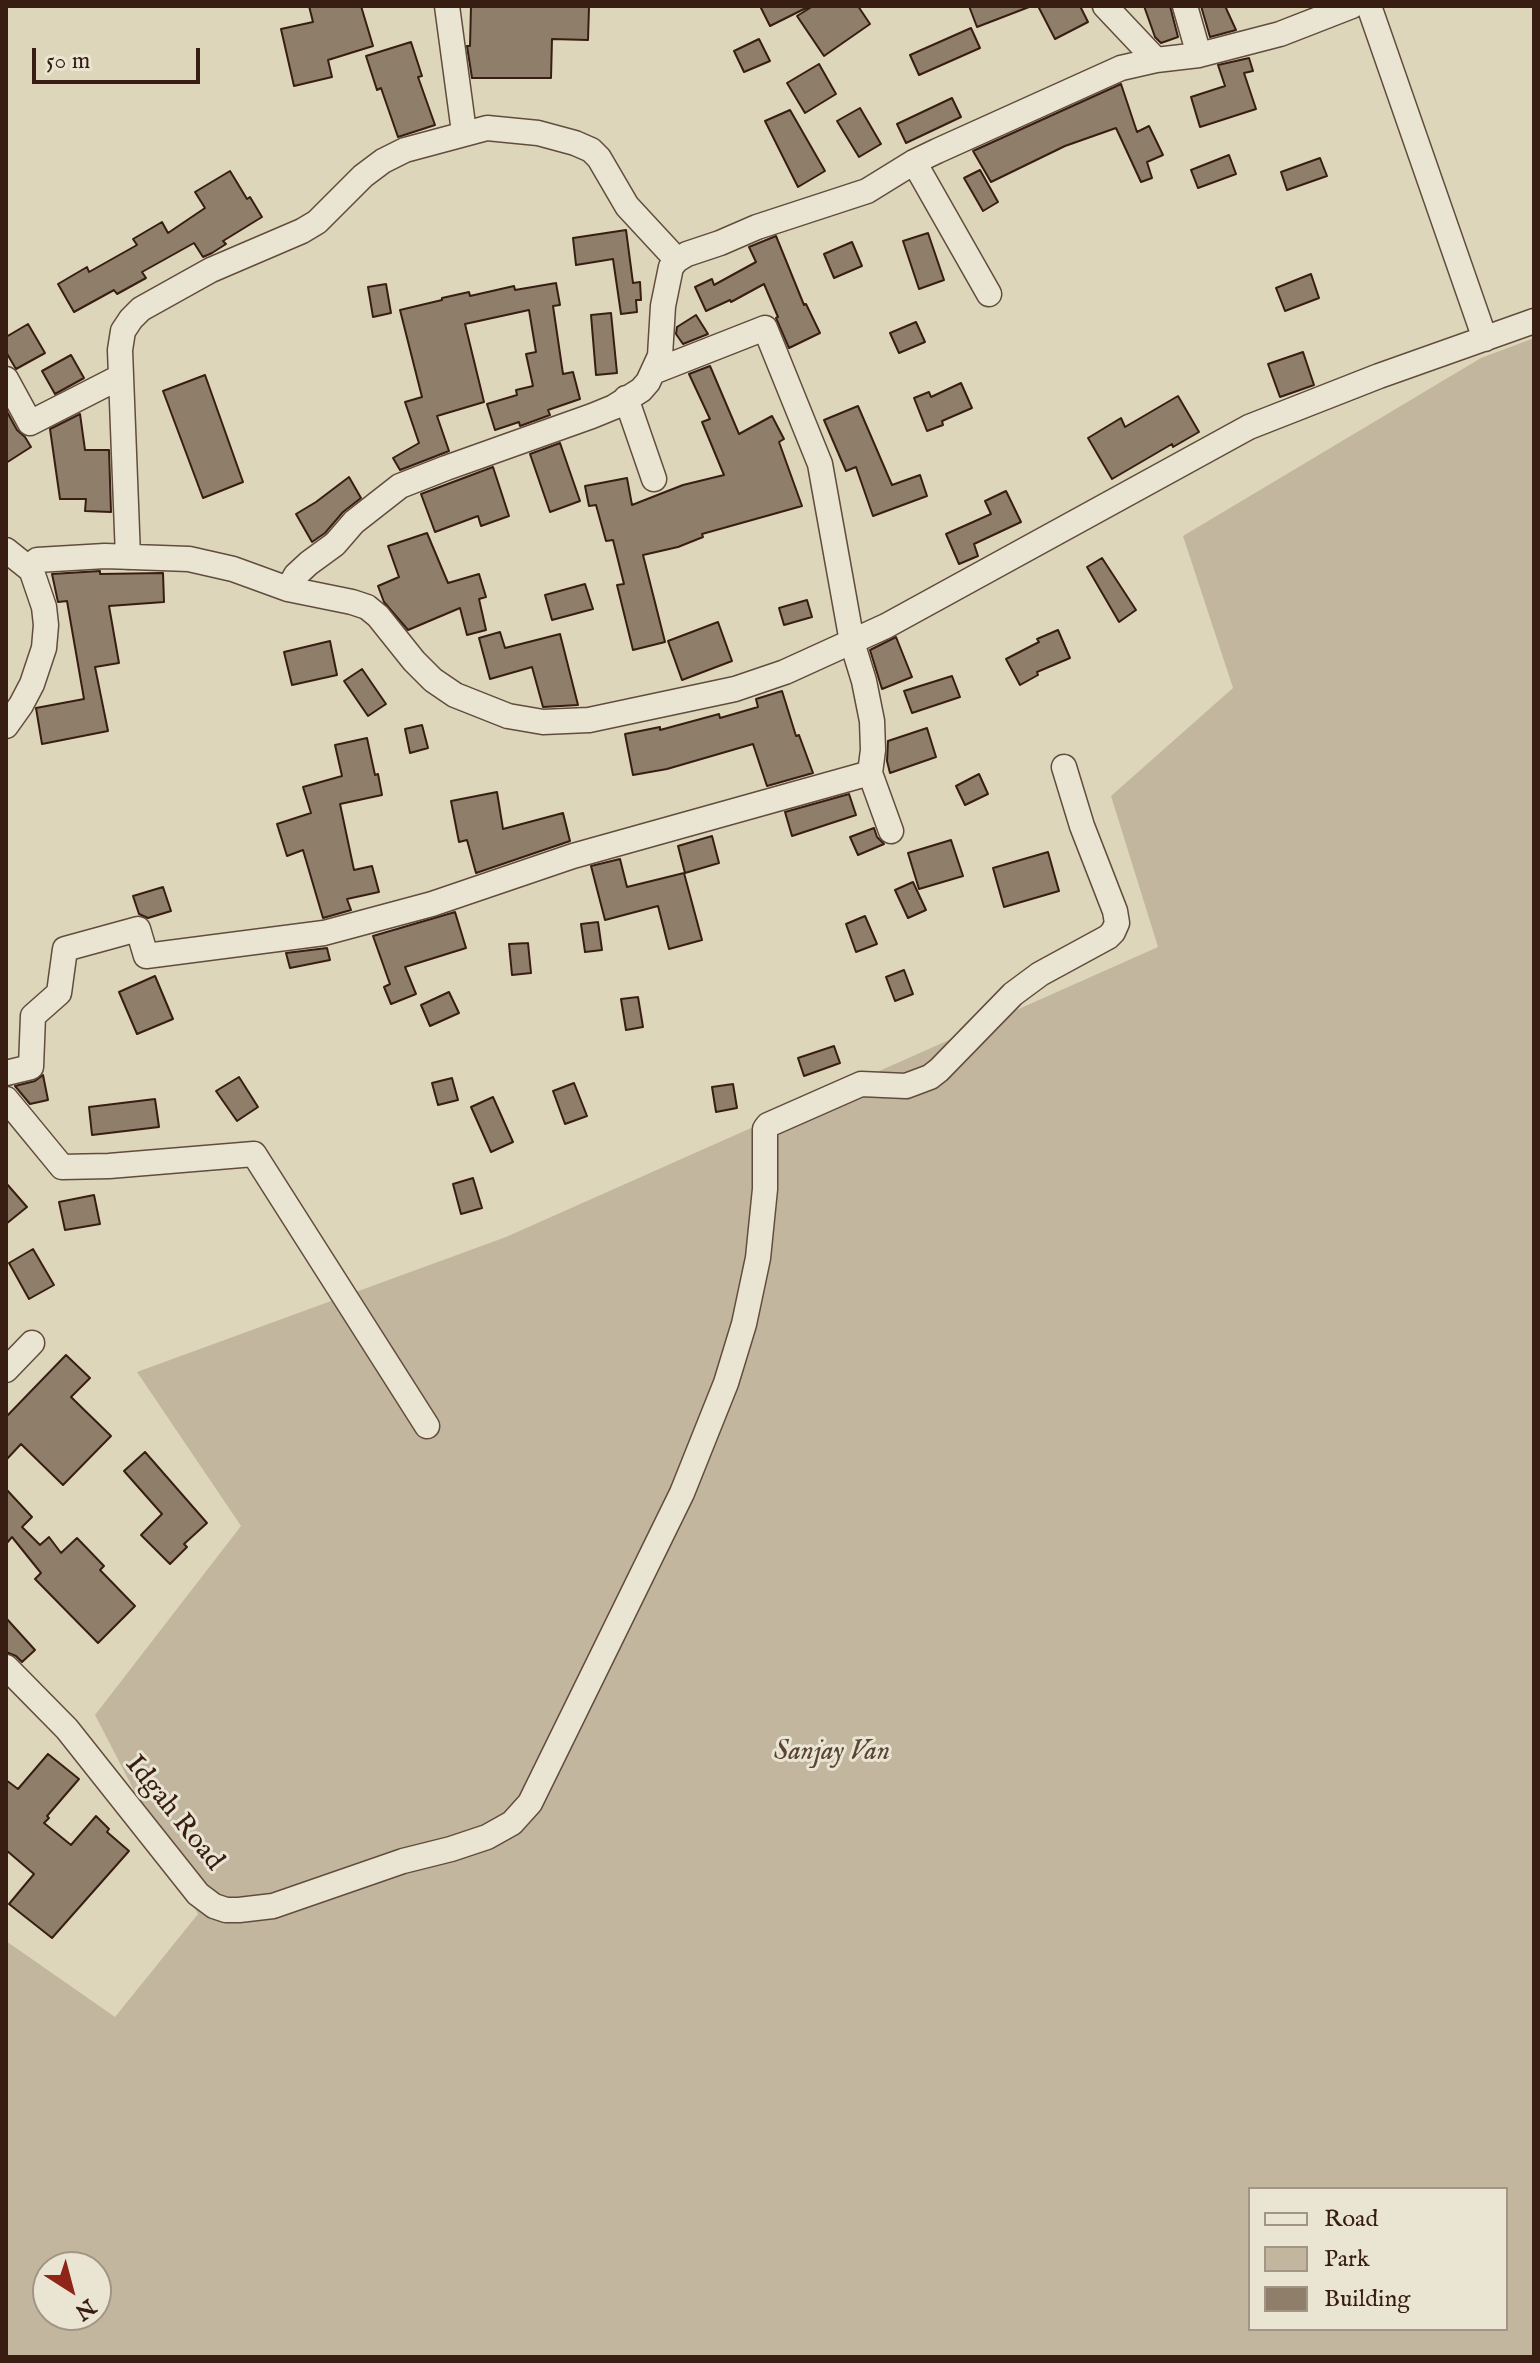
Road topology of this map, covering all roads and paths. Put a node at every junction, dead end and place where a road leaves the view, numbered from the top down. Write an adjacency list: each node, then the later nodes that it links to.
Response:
1 (447, 6): 8 (street)
2 (1105, 6): 7 (street)
3 (1185, 6): 6 (street)
4 (1352, 6): 6 (street)
5 (1369, 6): 13 (street)
6 (1199, 55): 7 (street)
7 (1156, 60): 9 (street)
8 (464, 132): 10 (street); 15 (street)
9 (914, 162): 10 (street); 11 (street)
10 (677, 260): 14 (street)
11 (989, 294)
12 (1534, 321): 13 (street)
13 (1485, 339): 23 (street)
14 (653, 372): 17 (street); 23 (street)
15 (120, 377): 16 (street); 20 (street)
16 (6, 379)
17 (626, 398): 18 (street); 22 (street)
18 (654, 479)
19 (6, 550): 21 (street)
20 (128, 557): 21 (street); 22 (street)
21 (31, 570): 24 (street)
22 (288, 589): 23 (street)
23 (852, 642): 26 (street)
24 (6, 726)
25 (1064, 767): 33 (street, Idgah Road)
26 (870, 773): 27 (street); 28 (street)
27 (891, 831)
28 (6, 1073)
29 (6, 1099): 32 (street)
30 (32, 1343): 31 (street)
31 (6, 1370)
32 (427, 1426)
33 (6, 1667)

